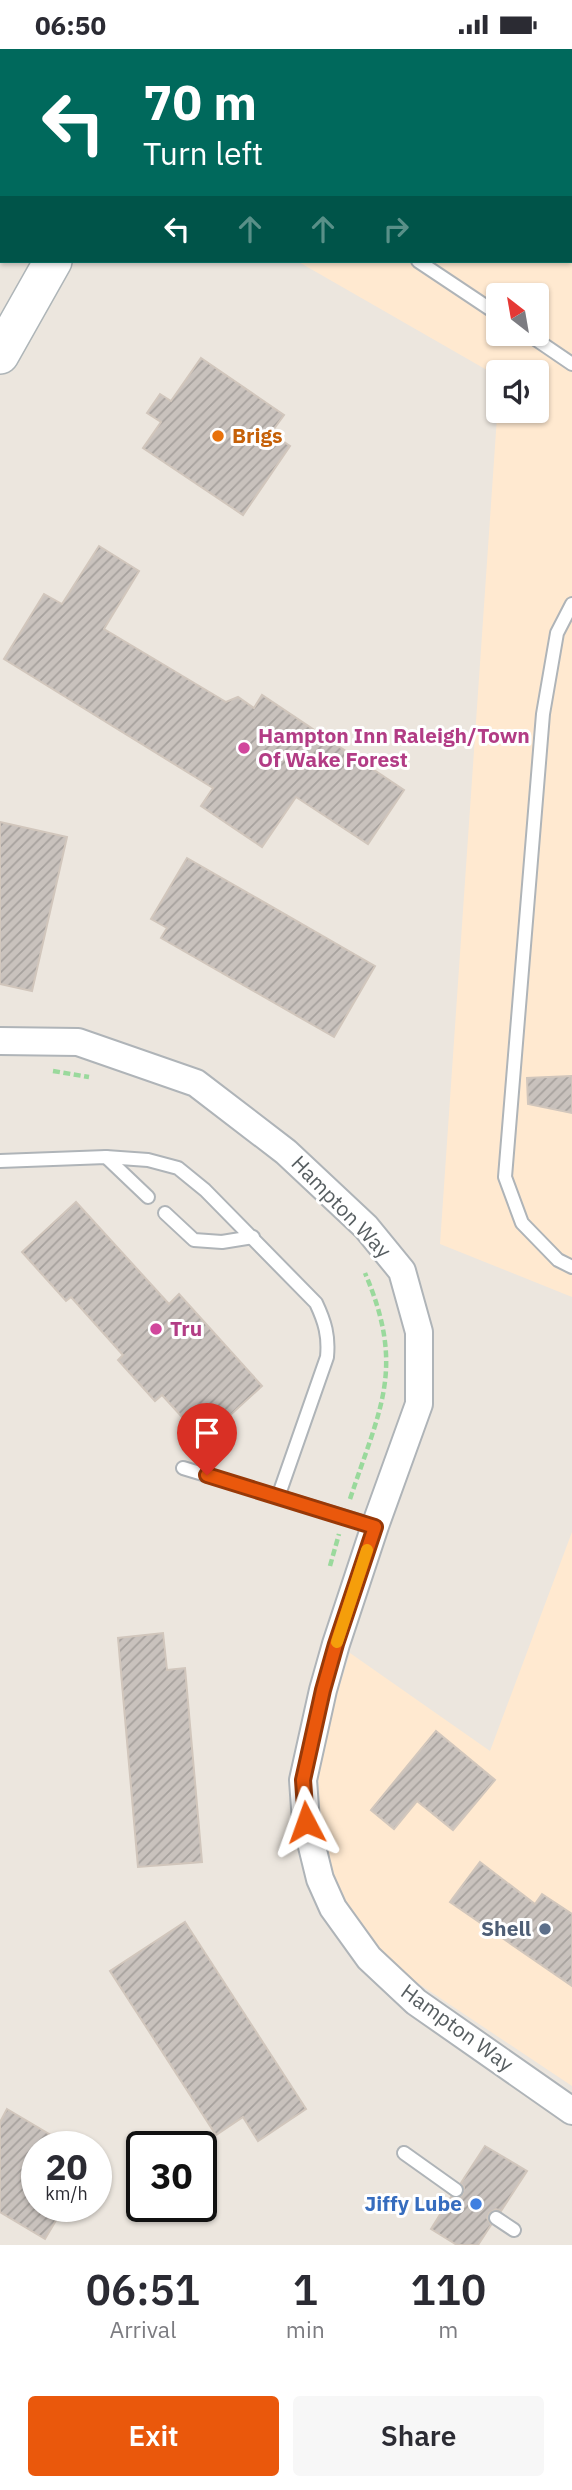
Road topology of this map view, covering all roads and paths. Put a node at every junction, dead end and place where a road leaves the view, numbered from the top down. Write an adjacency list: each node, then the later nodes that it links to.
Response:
1 (52, 263): 5 (street)
2 (421, 263): 3 (lane)
3 (486, 306)
4 (547, 347): 6 (lane)
5 (0, 355)
6 (572, 364)
7 (572, 604): 14 (lane)
8 (0, 1041): 17 (street, Hampton Way)
9 (106, 1157): 10 (lane); 11 (lane); 13 (lane)
10 (0, 1161)
11 (148, 1197)
12 (165, 1213): 13 (lane)
13 (253, 1237): 16 (lane)
14 (572, 1267)
15 (183, 1468): 16 (lane)
16 (278, 1497): 17 (lane)
17 (375, 1527): 18 (street, Hampton Way)
18 (572, 2111)
19 (404, 2153): 20 (lane)
20 (456, 2190)
21 (496, 2218): 22 (lane)
22 (514, 2230)

